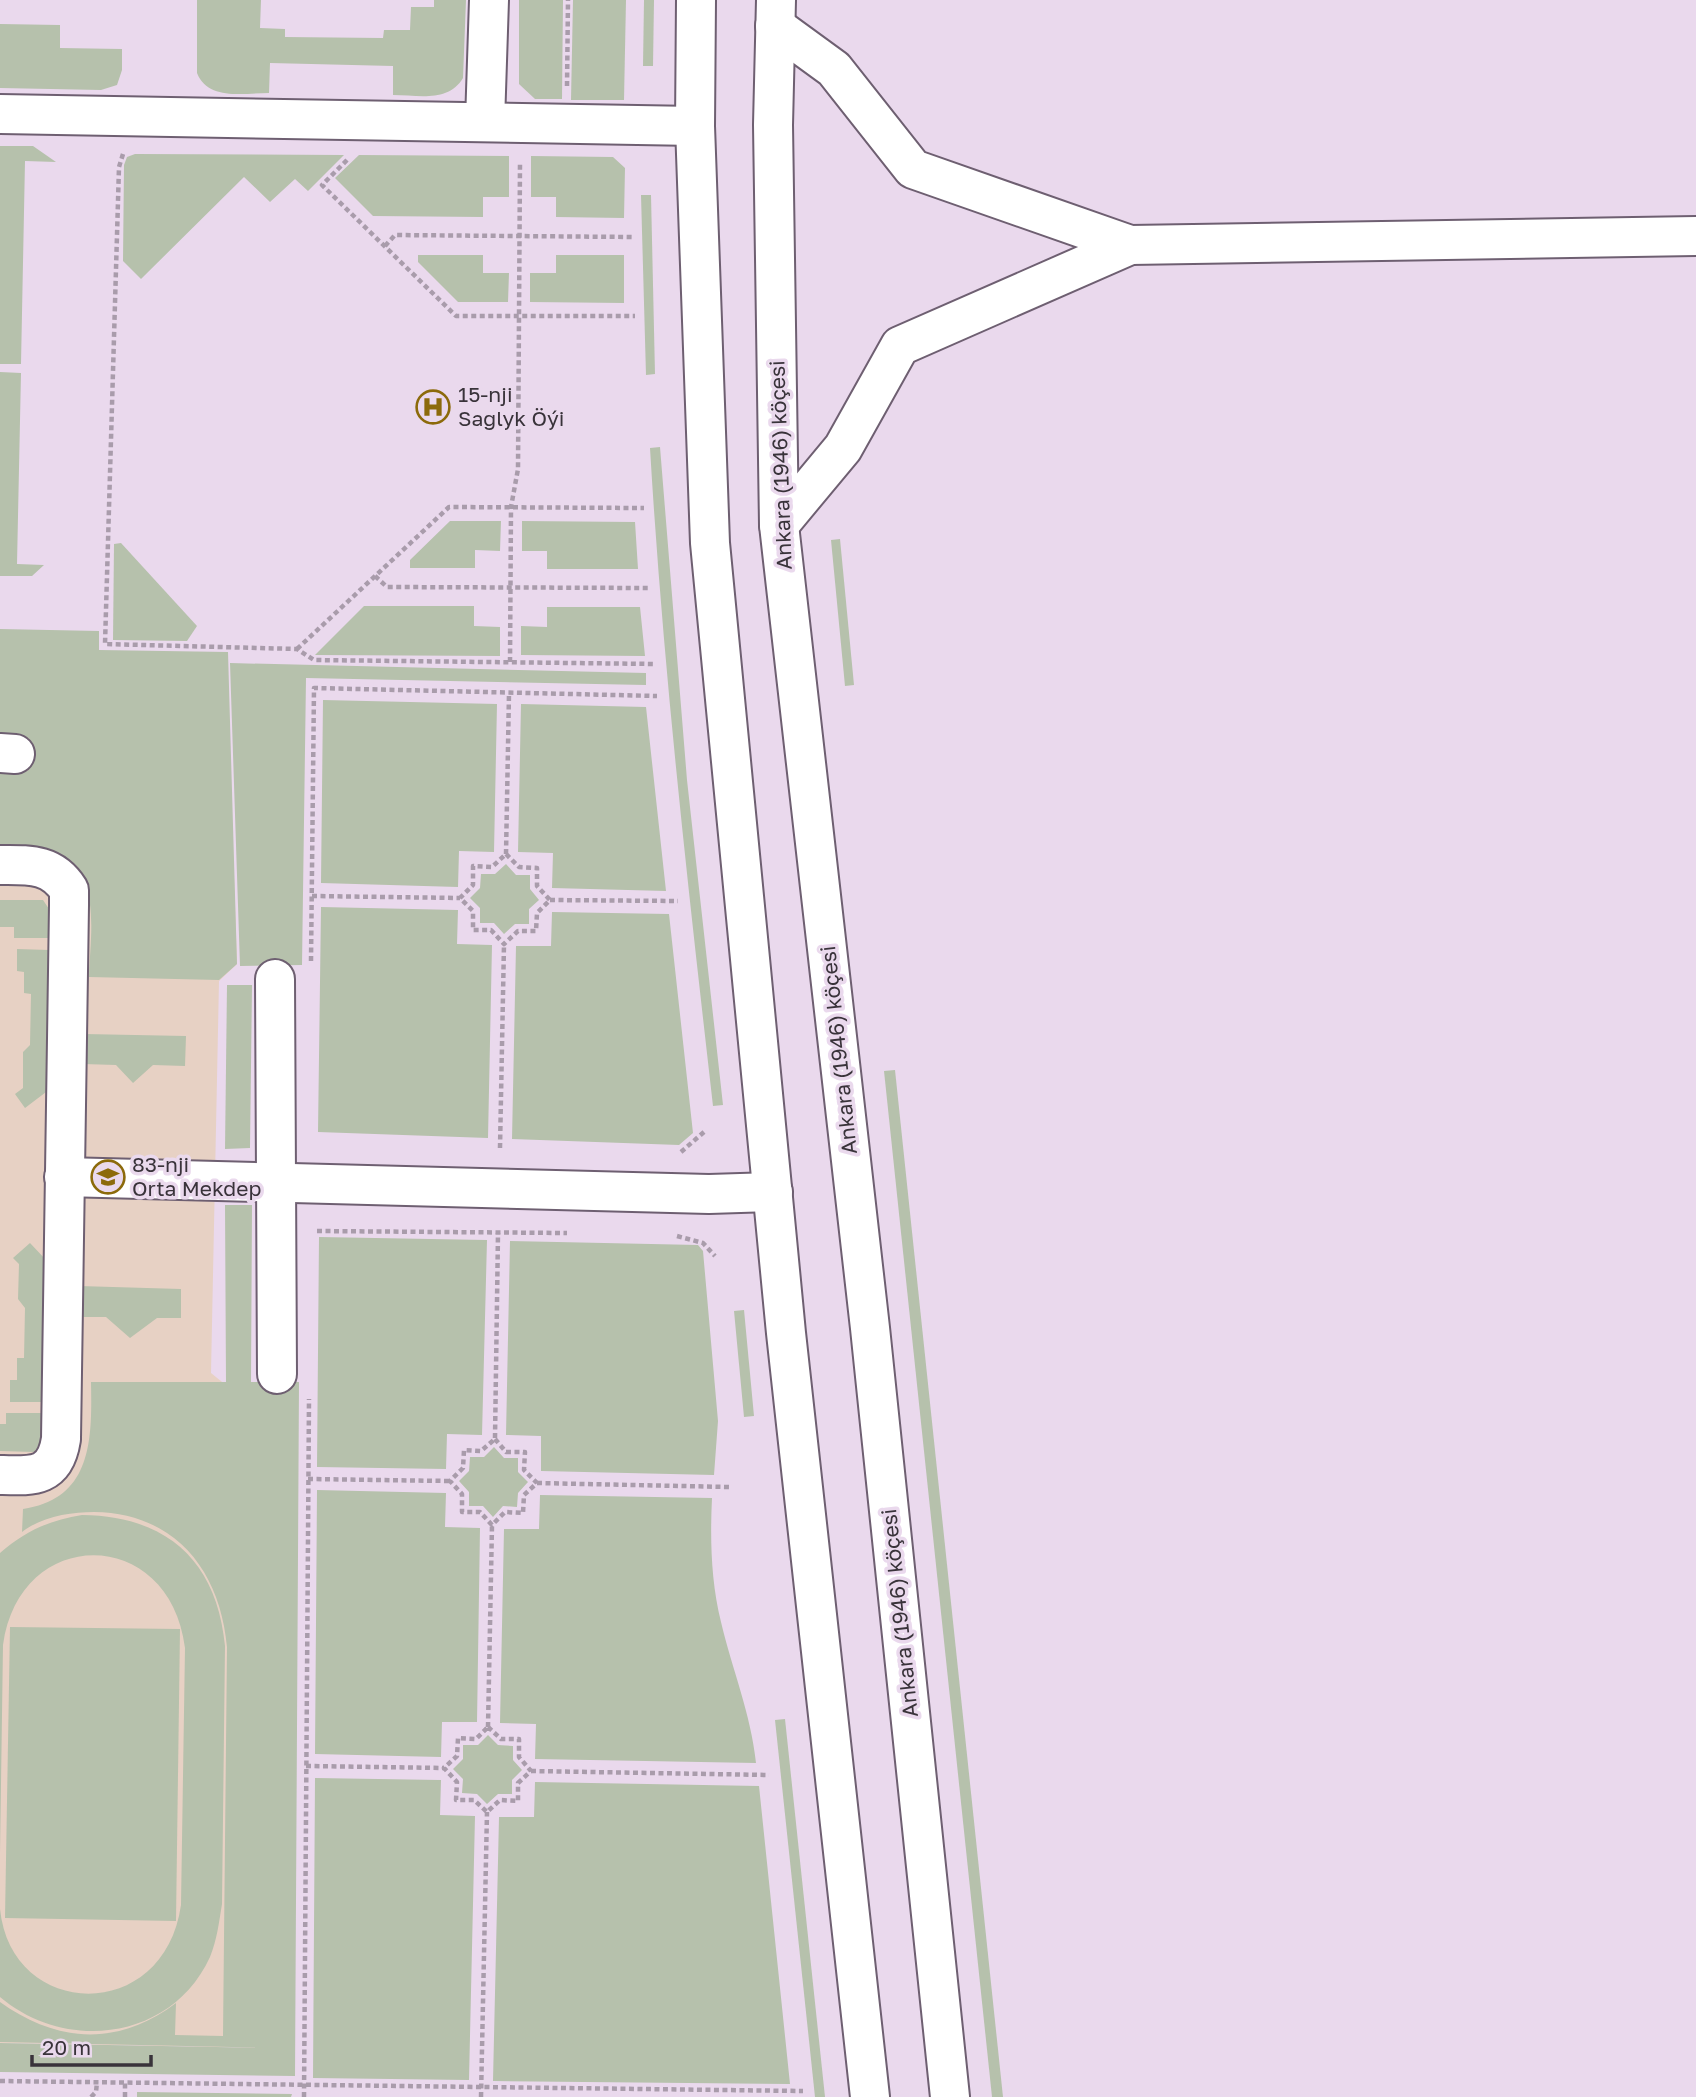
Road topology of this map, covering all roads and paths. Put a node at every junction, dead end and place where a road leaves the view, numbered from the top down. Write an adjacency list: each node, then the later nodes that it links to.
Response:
1 (489, 0): 7 (main road)
2 (568, 0): 5 (path)
3 (696, 0): 8 (main road)
4 (775, 13): 15 (main road); 21 (main road, Ankara (1946) köçesi)
5 (566, 99)
6 (0, 114): 7 (main road)
7 (485, 122): 8 (main road)
8 (695, 126): 46 (main road)
9 (128, 150): 25 (path)
10 (351, 155): 16 (path)
11 (520, 156): 12 (path)
12 (519, 236): 14 (path); 16 (path); 17 (path)
13 (1696, 236): 15 (main road)
14 (634, 237)
15 (1130, 245): 21 (main road)
16 (385, 246): 17 (path)
17 (519, 316): 18 (path); 19 (path)
18 (635, 316)
19 (511, 507): 20 (path); 22 (path); 23 (path)
20 (644, 508)
21 (779, 525): 82 (main road, Ankara (1946) köçesi)
22 (375, 576): 23 (path); 25 (path)
23 (511, 588): 24 (path); 26 (path)
24 (649, 588)
25 (297, 649): 26 (path)
26 (510, 662): 27 (path)
27 (656, 664)
28 (509, 693): 29 (path); 30 (path); 32 (path)
29 (657, 696)
30 (506, 854): 33 (path); 34 (path)
31 (0, 865): 44 (main road)
32 (312, 896): 33 (path); 37 (path)
33 (460, 898): 36 (path)
34 (550, 900): 35 (path); 36 (path)
35 (678, 901)
36 (504, 944): 41 (path)
37 (311, 963)
38 (275, 979): 45 (main road)
39 (704, 1132): 43 (path)
40 (487, 1147): 41 (path)
41 (500, 1148): 42 (path)
42 (514, 1148)
43 (678, 1154)
44 (64, 1177): 45 (main road); 55 (main road)
45 (275, 1185): 46 (main road); 52 (main road)
46 (773, 1192): 81 (main road)
47 (498, 1233): 48 (path); 49 (path); 54 (path)
48 (580, 1233)
49 (310, 1235)
50 (674, 1235): 51 (path)
51 (715, 1256)
52 (277, 1374)
53 (309, 1398): 56 (path)
54 (495, 1439): 57 (path); 58 (path)
55 (0, 1475)
56 (308, 1479): 57 (path); 62 (path)
57 (450, 1481): 60 (path)
58 (537, 1483): 59 (path); 60 (path)
59 (729, 1487)
60 (492, 1525): 61 (path)
61 (488, 1727): 63 (path); 64 (path)
62 (306, 1766): 63 (path); 70 (path)
63 (444, 1768): 66 (path)
64 (531, 1771): 65 (path); 66 (path)
65 (769, 1775)
66 (487, 1812): 72 (path)
67 (0, 2081): 68 (path)
68 (97, 2082): 69 (path); 75 (path)
69 (125, 2082): 70 (path); 76 (path)
70 (304, 2085): 71 (path); 77 (path)
71 (453, 2087): 72 (path); 78 (path)
72 (482, 2088): 73 (path); 79 (path)
73 (658, 2090): 74 (path); 80 (path)
74 (803, 2091)
75 (91, 2097)
76 (125, 2097)
77 (304, 2097)
78 (452, 2097)
79 (481, 2097)
80 (658, 2097)
81 (870, 2097)
82 (950, 2097)

